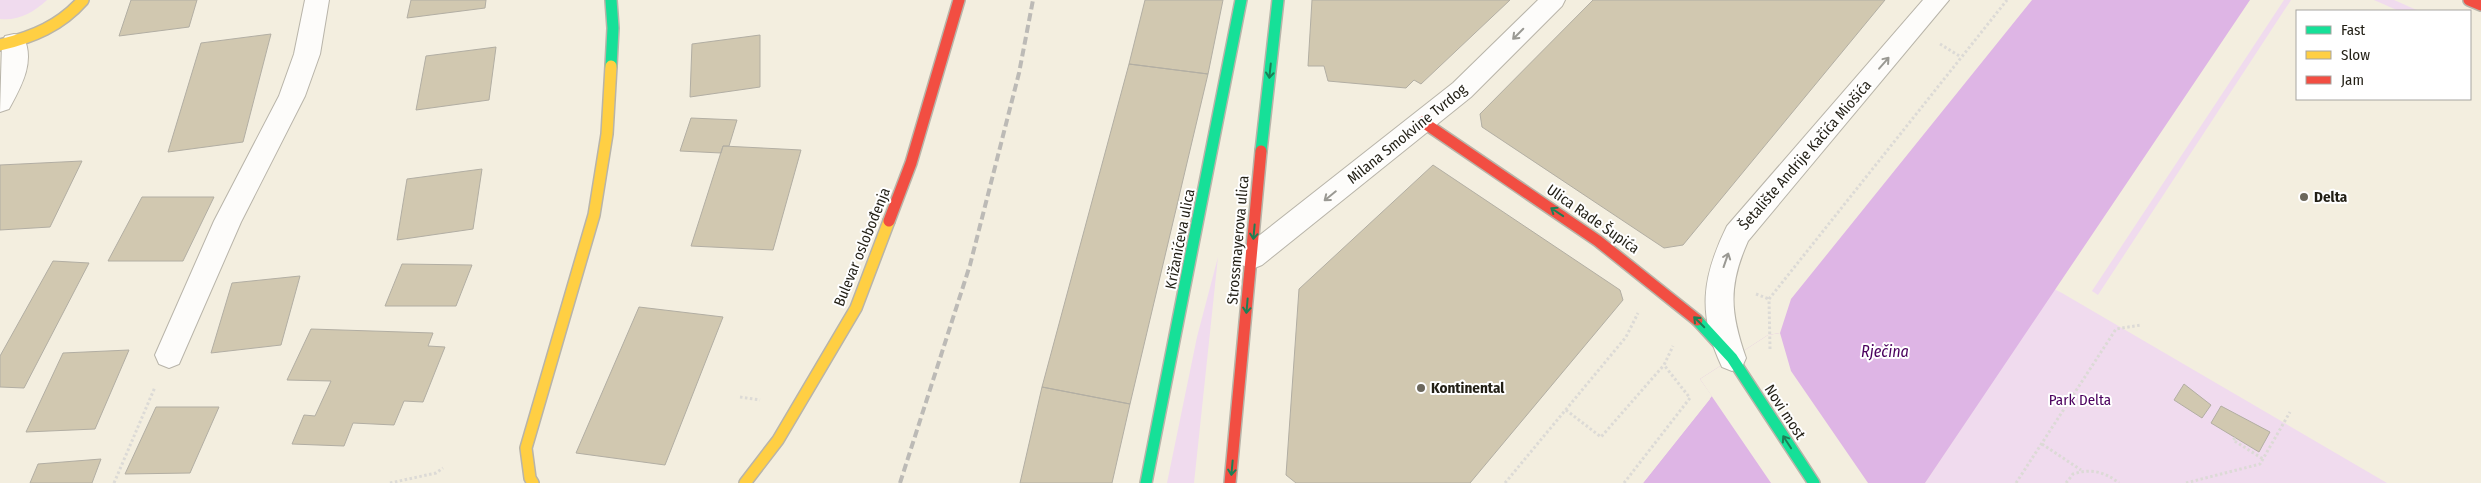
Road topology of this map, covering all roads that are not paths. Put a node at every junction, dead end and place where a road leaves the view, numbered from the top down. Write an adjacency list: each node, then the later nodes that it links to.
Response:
1 (83, 0): 11 (street)
2 (317, 0): 15 (street)
3 (611, 0): 17 (street)
4 (960, 0): 18 (street, Bulevar oslobođenja)
5 (1240, 0): 19 (street, Križanićeva ulica)
6 (1278, 0): 14 (street, Strossmayerova ulica, one-way to 14)
7 (1553, 0): 13 (street, Milana Smokvine Tvrdog, one-way to 13)
8 (2469, 0): 10 (street)
9 (1934, 1): 16 (street, Šetalište Andrije Kačića Miošića, one-way to 9)
10 (2481, 5)
11 (7, 44): 12 (street)
12 (0, 102)
13 (1423, 122): 14 (street, Milana Smokvine Tvrdog, one-way to 14); 16 (street, Ulica Rade Šupića, one-way to 13)
14 (1252, 257): 20 (street, Strossmayerova ulica, one-way to 20)
15 (169, 355)
16 (1732, 358): 21 (street, Novi most, one-way to 16)
17 (534, 483)
18 (744, 483)
19 (1146, 483)
20 (1230, 483)
21 (1814, 483)

